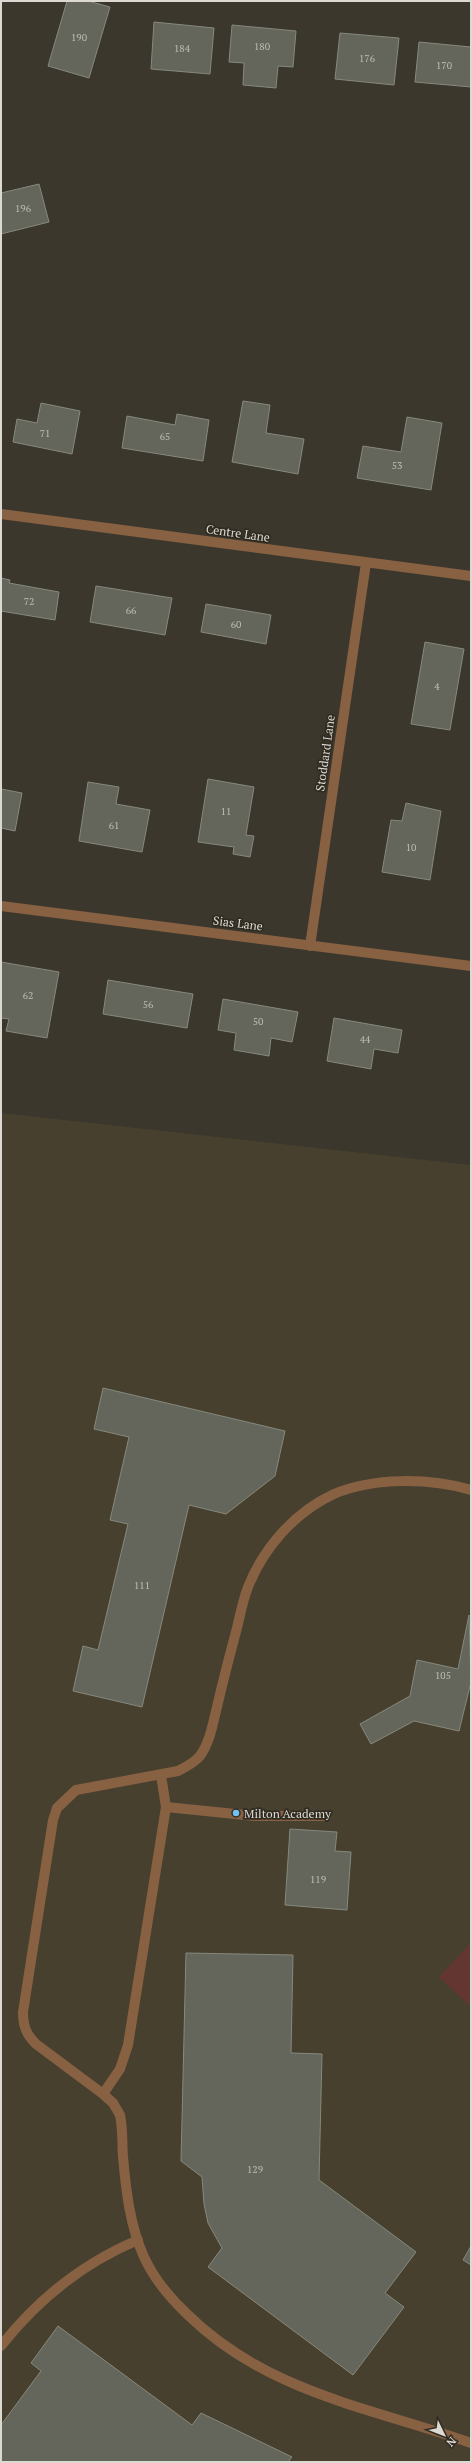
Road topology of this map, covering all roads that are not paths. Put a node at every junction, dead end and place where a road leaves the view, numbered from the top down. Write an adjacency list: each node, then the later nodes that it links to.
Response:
1 (1, 514): 2 (street, Centre Lane)
2 (366, 563): 3 (street, Centre Lane); 5 (street, Stoddard Lane)
3 (471, 576)
4 (1, 906): 5 (street, Sias Lane)
5 (310, 946): 6 (street, Sias Lane)
6 (471, 966)
7 (471, 1490): 8 (street)
8 (161, 1775): 9 (street); 11 (street)
9 (166, 1806): 10 (street); 11 (street)
10 (326, 1816)
11 (102, 2094): 12 (street)
12 (138, 2240): 13 (street); 14 (street)
13 (1, 2346)
14 (471, 2443)

